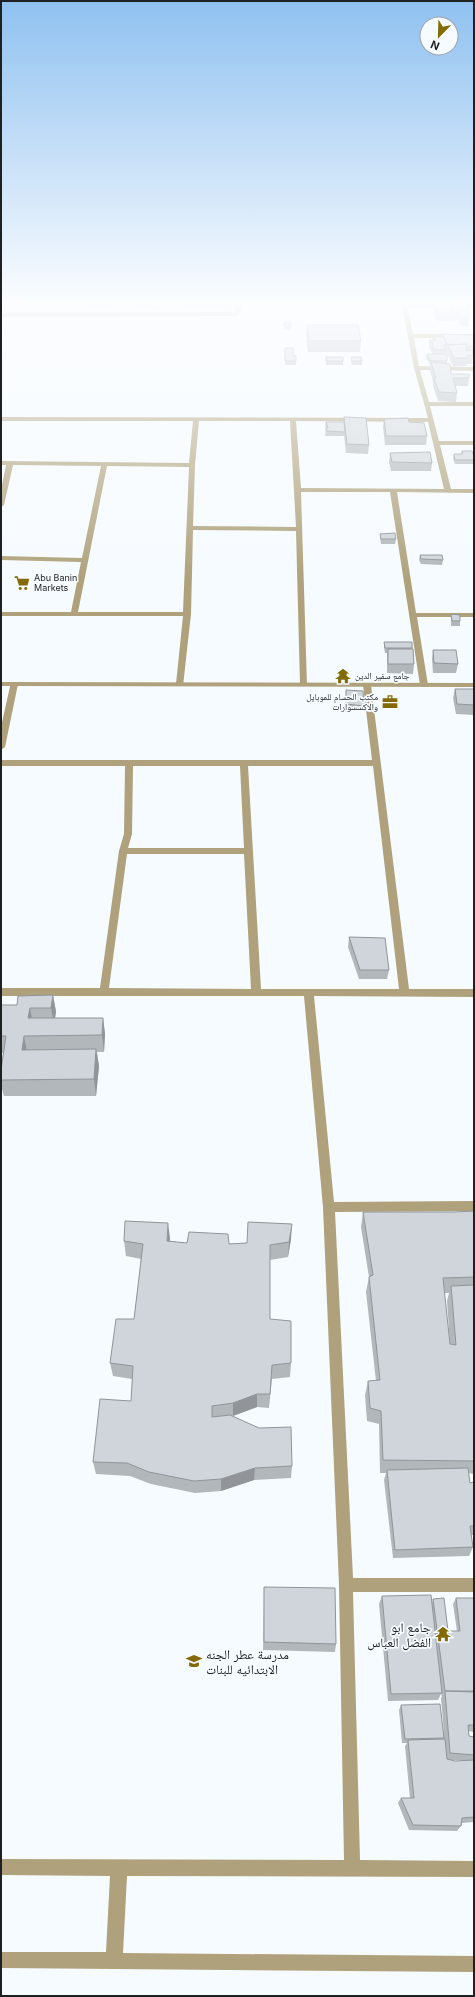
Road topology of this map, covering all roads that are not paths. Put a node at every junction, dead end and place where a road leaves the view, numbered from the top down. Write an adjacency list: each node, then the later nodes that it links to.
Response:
1 (424, 395): 2 (street)
2 (427, 404): 3 (street); 7 (street)
3 (474, 404)
4 (1, 419): 5 (street)
5 (196, 419): 6 (street); 13 (street)
6 (293, 420): 7 (street); 14 (street)
7 (430, 420): 8 (street)
8 (437, 443): 9 (street); 16 (street)
9 (474, 443)
10 (1, 463): 11 (street)
11 (10, 463): 12 (street); 18 (street)
12 (104, 464): 13 (street); 22 (street)
13 (192, 465): 19 (street)
14 (298, 490): 15 (street); 20 (street)
15 (393, 490): 16 (street); 26 (street)
16 (448, 490): 17 (street)
17 (474, 491)
18 (1, 505)
19 (189, 528): 20 (street); 25 (street)
20 (299, 529): 31 (street)
21 (1, 558): 22 (street)
22 (84, 560): 24 (street)
23 (1, 614): 24 (street)
24 (74, 614): 25 (street)
25 (187, 614): 30 (street)
26 (413, 615): 27 (street); 33 (street)
27 (474, 615)
28 (1, 684): 29 (street)
29 (14, 684): 30 (street); 35 (street)
30 (180, 684): 31 (street)
31 (304, 684): 32 (street)
32 (366, 685): 33 (street); 39 (street)
33 (424, 685): 34 (street)
34 (474, 685)
35 (1, 747)
36 (129, 762): 37 (street); 38 (street); 40 (street)
37 (1, 763)
38 (244, 763): 39 (street); 41 (street)
39 (376, 763): 45 (street)
40 (123, 851): 41 (street); 43 (street)
41 (249, 851): 46 (street)
42 (1, 992): 43 (street)
43 (104, 992): 46 (street)
44 (309, 992): 45 (street); 46 (street); 49 (street)
45 (404, 992): 47 (street)
46 (256, 993)
47 (474, 993)
48 (474, 1206): 49 (street)
49 (329, 1207): 50 (street)
50 (346, 1585): 51 (street); 54 (street)
51 (474, 1585)
52 (1, 1867): 53 (street)
53 (120, 1868): 54 (street); 57 (street)
54 (352, 1869): 55 (street)
55 (474, 1869)
56 (1, 1960): 57 (street)
57 (114, 1961): 58 (street)
58 (474, 1964)

